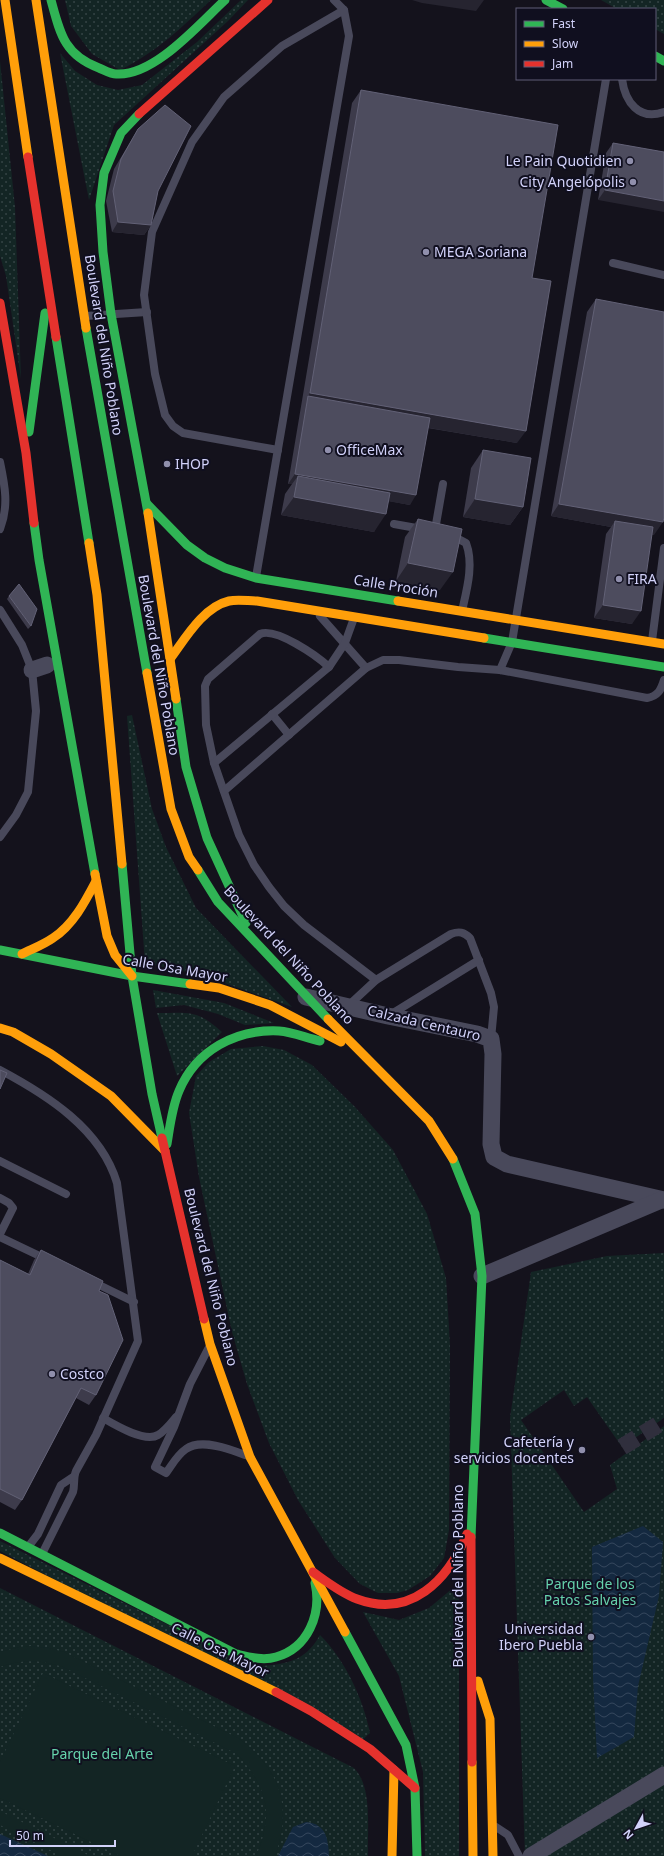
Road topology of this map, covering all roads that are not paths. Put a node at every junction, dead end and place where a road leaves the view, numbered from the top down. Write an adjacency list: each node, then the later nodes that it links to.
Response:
1 (5, 0): 15 (main road, Boulevard del Niño Poblano)
2 (36, 0): 19 (main road, Boulevard del Niño Poblano)
3 (51, 0): 4 (main road)
4 (225, 0)
5 (268, 0): 18 (main road)
6 (334, 0): 9 (lane)
7 (546, 0): 8 (main road)
8 (561, 8)
9 (344, 10): 17 (lane); 20 (lane)
10 (606, 80): 36 (lane)
11 (622, 80): 12 (lane)
12 (664, 112)
13 (613, 263): 14 (lane)
14 (664, 275)
15 (48, 290): 21 (main road); 57 (main road, Boulevard del Niño Poblano)
16 (0, 303): 21 (main road)
17 (147, 312): 18 (lane); 20 (lane)
18 (111, 314): 19 (lane); 24 (main road)
19 (84, 316): 53 (main road, Boulevard del Niño Poblano)
20 (278, 450): 30 (lane)
21 (26, 453): 52 (main road)
22 (0, 462): 25 (lane)
23 (443, 484): 28 (lane)
24 (147, 504): 30 (main road, Calle Proción); 41 (main road)
25 (3, 518): 27 (lane)
26 (394, 524): 28 (lane)
27 (0, 529)
28 (435, 530): 33 (lane)
29 (664, 548): 34 (lane)
30 (256, 578): 33 (main road, Calle Proción)
31 (0, 610): 51 (lane)
32 (315, 610): 35 (main road); 39 (lane); 41 (main road)
33 (462, 611): 36 (main road, Calle Proción)
34 (660, 612): 38 (lane)
35 (355, 616): 37 (main road); 39 (lane)
36 (516, 620): 37 (lane); 38 (main road, Calle Proción)
37 (512, 642): 43 (main road); 45 (lane)
38 (652, 642): 40 (main road, Calle Proción)
39 (344, 643): 42 (lane); 44 (lane)
40 (664, 644)
41 (170, 659): 53 (main road)
42 (329, 667): 47 (lane); 49 (lane)
43 (664, 667)
44 (366, 668): 45 (lane); 48 (lane)
45 (500, 670): 46 (lane)
46 (664, 680)
47 (272, 714): 48 (lane); 49 (lane)
48 (289, 735): 50 (lane)
49 (214, 763): 50 (lane)
50 (224, 791): 58 (lane)
51 (0, 837)
52 (96, 881): 55 (main road); 57 (main road)
53 (255, 944): 59 (main road, Boulevard del Niño Poblano)
54 (0, 950): 55 (main road, Calle Osa Mayor)
55 (22, 954): 57 (main road, Calle Osa Mayor)
56 (479, 960): 58 (lane); 61 (lane); 63 (lane)
57 (132, 976): 64 (main road, Calle Osa Mayor); 66 (main road, Boulevard del Niño Poblano)
58 (376, 980): 60 (lane)
59 (306, 997): 60 (street, Calzada Centauro); 64 (main road, Boulevard del Niño Poblano)
60 (348, 1006): 61 (street, Calzada Centauro)
61 (388, 1016): 63 (street, Calzada Centauro)
62 (0, 1028): 66 (main road)
63 (491, 1039): 70 (street, Calzada Centauro)
64 (358, 1051): 66 (main road); 74 (main road, Boulevard del Niño Poblano)
65 (0, 1070): 75 (lane)
66 (165, 1151): 76 (main road, Boulevard del Niño Poblano)
67 (0, 1161): 68 (lane)
68 (66, 1194)
69 (0, 1198): 71 (lane)
70 (662, 1200): 74 (street, Calzada Centauro)
71 (0, 1236): 72 (lane)
72 (54, 1263)
73 (80, 1276): 75 (lane)
74 (482, 1276): 81 (main road, Boulevard del Niño Poblano)
75 (134, 1302): 78 (lane)
76 (210, 1344): 77 (lane); 79 (main road, Boulevard del Niño Poblano)
77 (178, 1416): 78 (lane); 79 (lane)
78 (103, 1418): 80 (lane)
79 (250, 1457): 86 (main road, Boulevard del Niño Poblano)
80 (74, 1477): 83 (lane); 84 (lane)
81 (471, 1521): 86 (main road); 87 (main road, Boulevard del Niño Poblano)
82 (0, 1533): 83 (main road, Calle Osa Mayor)
83 (28, 1547): 84 (main road, Calle Osa Mayor)
84 (41, 1554): 86 (main road, Calle Osa Mayor)
85 (0, 1558): 88 (main road, Calle Osa Mayor)
86 (311, 1570): 90 (main road, Boulevard del Niño Poblano)
87 (471, 1661): 92 (main road); 95 (main road, Boulevard del Niño Poblano)
88 (394, 1770): 90 (main road, Calle Osa Mayor); 93 (main road)
89 (664, 1775): 98 (street)
90 (415, 1788): 91 (main road, Boulevard del Niño Poblano)
91 (415, 1818): 93 (main road); 94 (main road, Boulevard del Niño Poblano)
92 (492, 1825): 96 (main road); 97 (lane)
93 (392, 1855)
94 (417, 1856)
95 (473, 1856)
96 (493, 1856)
97 (520, 1856)
98 (531, 1856)

